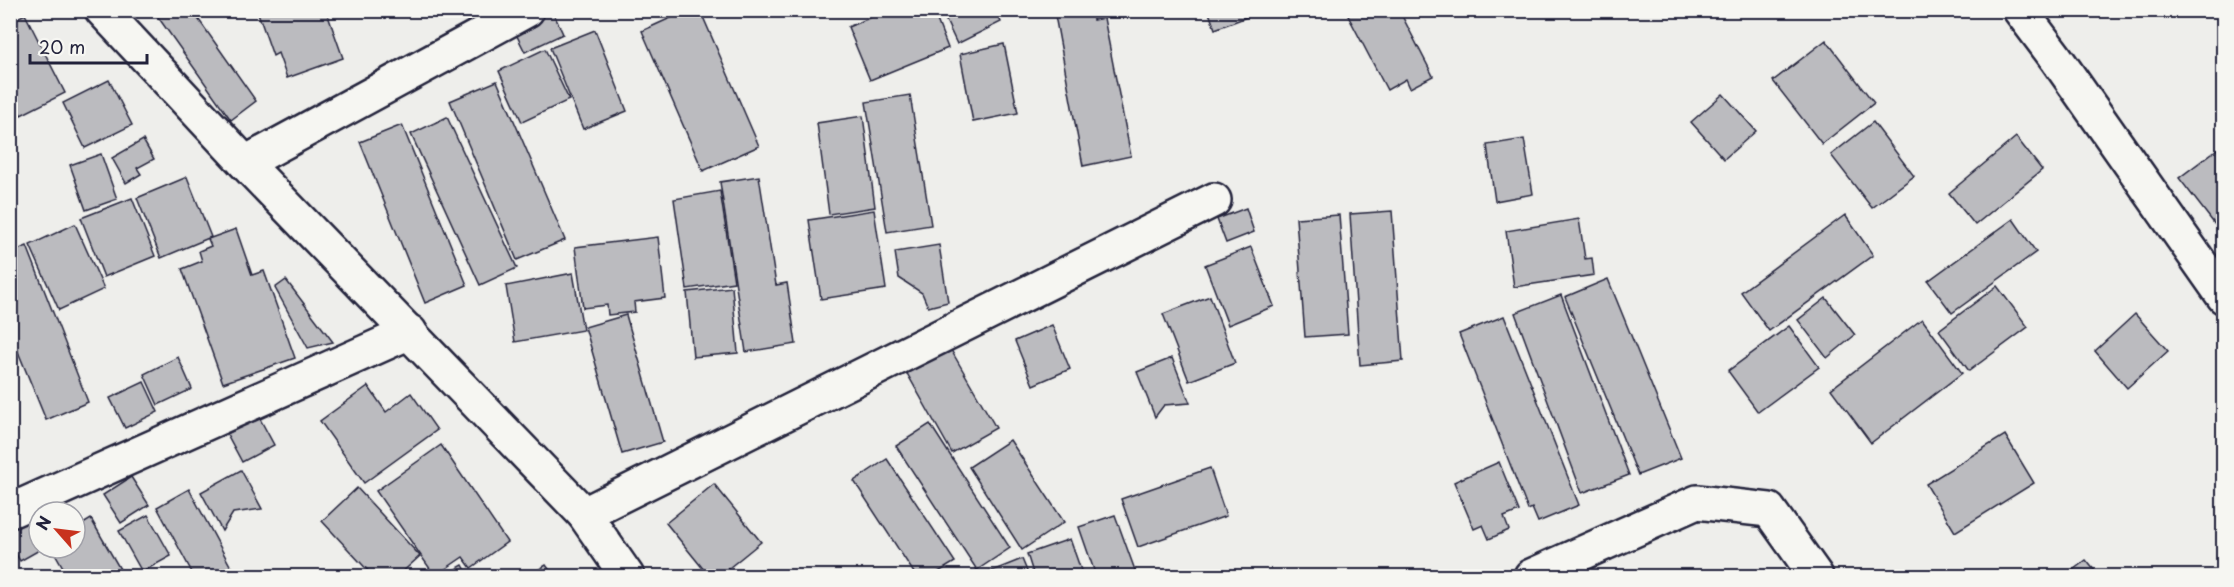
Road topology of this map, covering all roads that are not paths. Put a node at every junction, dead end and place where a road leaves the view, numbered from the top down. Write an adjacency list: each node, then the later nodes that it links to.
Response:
1 (102, 10): 4 (street)
2 (527, 10): 4 (street)
3 (2020, 10): 6 (street)
4 (245, 163): 7 (street)
5 (1214, 200): 9 (street)
6 (2223, 297)
7 (410, 332): 8 (street); 9 (street)
8 (10, 511)
9 (584, 514): 10 (street)
10 (627, 576)
11 (1531, 576): 12 (street)
12 (1816, 576)

